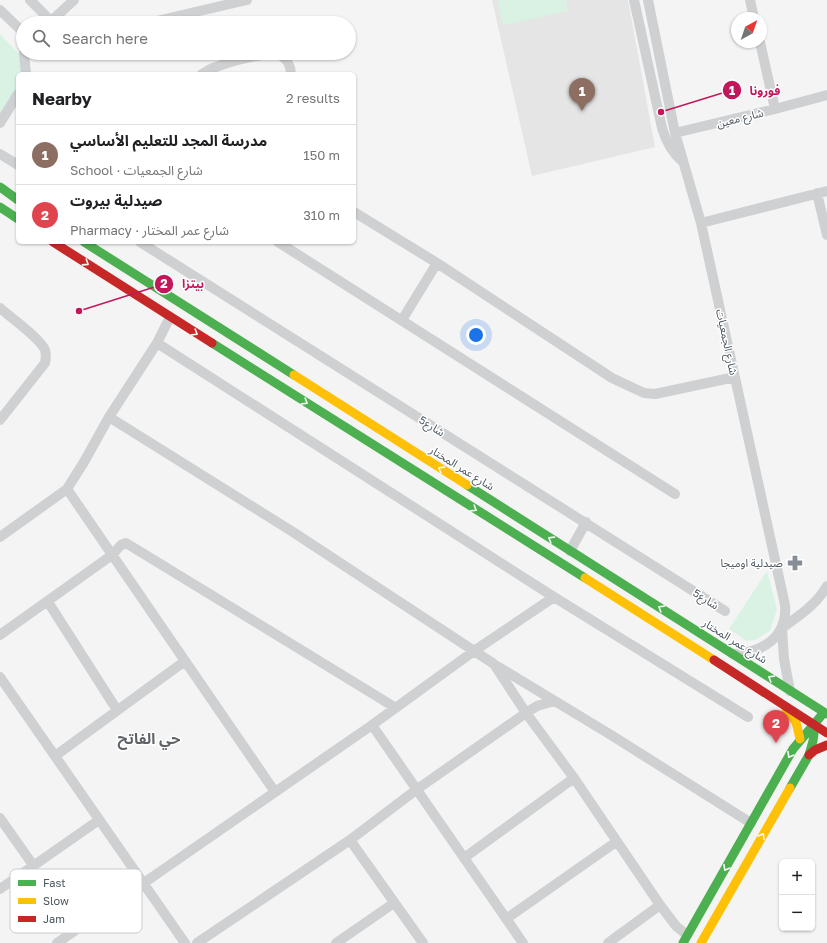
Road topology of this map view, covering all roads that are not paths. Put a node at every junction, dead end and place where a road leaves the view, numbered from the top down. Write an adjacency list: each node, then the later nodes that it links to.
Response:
1 (30, 0): 9 (street)
2 (74, 0): 10 (street)
3 (246, 0): 11 (street)
4 (634, 0): 26 (street)
5 (648, 0): 24 (street, شارع الجمعيات)
6 (750, 0): 8 (street)
7 (0, 10): 12 (street)
8 (753, 12)
9 (45, 16)
10 (57, 16)
11 (178, 16)
12 (16, 25)
13 (761, 48): 22 (street)
14 (25, 60): 17 (street)
15 (241, 60): 18 (street)
16 (285, 60): 19 (street)
17 (26, 72)
18 (206, 72)
19 (290, 72)
20 (827, 95): 22 (street, شارع معين)
21 (16, 97): 23 (street)
22 (775, 109): 24 (street, شارع معين)
23 (0, 123)
24 (676, 133): 26 (street, شارع الجمعيات)
25 (0, 154): 27 (street)
26 (684, 163): 35 (street, شارع الجمعيات)
27 (16, 165)
28 (0, 187): 31 (main road)
29 (827, 191): 30 (street)
30 (817, 193): 35 (street); 36 (street)
31 (16, 199)
32 (0, 207): 34 (main road)
33 (356, 213): 41 (street)
34 (16, 218)
35 (701, 223): 46 (street, شارع الجمعيات)
36 (827, 235)
37 (56, 244): 43 (main road, one-way to 43)
38 (87, 244): 53 (main road, شارع عمر المختار, one-way to 38)
39 (143, 244): 51 (street, شارع5)
40 (281, 244): 44 (street)
41 (437, 264): 44 (street); 46 (street)
42 (0, 308): 48 (street)
43 (170, 317): 45 (street); 68 (main road, one-way to 68)
44 (402, 320): 50 (street)
45 (157, 343): 47 (street); 56 (street)
46 (734, 377): 59 (street, شارع الجمعيات)
47 (109, 417): 49 (street); 61 (street)
48 (0, 420)
49 (67, 489): 52 (street); 54 (street)
50 (676, 494)
51 (586, 522): 53 (street); 58 (street, شارع5)
52 (0, 537)
53 (570, 551): 62 (main road, شارع عمر المختار, one-way to 53)
54 (112, 555): 57 (street); 63 (street); 69 (street)
55 (827, 586): 59 (street)
56 (554, 597): 61 (street); 73 (street)
57 (48, 602): 60 (street); 70 (street)
58 (725, 610)
59 (782, 628): 62 (street); 66 (street, شارع الجمعيات)
60 (0, 635)
61 (474, 651): 64 (street); 69 (street)
62 (733, 654): 66 (main road, شارع عمر المختار, one-way to 62)
63 (185, 661): 70 (street); 83 (street)
64 (494, 664): 67 (street); 71 (street)
65 (0, 677): 80 (street)
66 (790, 690): 68 (street); 72 (main road, شارع عمر المختار)
67 (554, 701): 71 (street); 86 (street)
68 (782, 704): 75 (main road); 77 (main road)
69 (396, 708): 74 (street)
70 (117, 710): 80 (street)
71 (526, 713): 81 (street); 82 (street)
72 (825, 713): 75 (main road)
73 (748, 717)
74 (372, 725): 82 (street); 83 (street)
75 (815, 725): 76 (main road); 77 (main road); 79 (main road)
76 (827, 733)
77 (800, 739): 86 (main road, one-way to 86)
78 (827, 745): 79 (main road)
79 (809, 755): 108 (main road, one-way to 79)
80 (55, 756): 85 (street)
81 (574, 778): 88 (street); 89 (street)
82 (416, 790): 87 (street); 89 (street)
83 (275, 792): 94 (street)
84 (0, 818): 90 (street)
85 (99, 820): 90 (street); 92 (street)
86 (751, 823): 100 (main road, one-way to 100)
87 (350, 840): 96 (street); 103 (street)
88 (616, 842): 97 (street); 98 (street)
89 (464, 858): 98 (street)
90 (33, 865): 91 (street)
91 (28, 869)
92 (132, 869)
93 (10, 882): 95 (street)
94 (142, 883): 102 (street)
95 (0, 889)
96 (394, 903): 104 (street); 105 (street)
97 (660, 905): 100 (street); 107 (street)
98 (506, 919): 106 (street)
99 (71, 933): 101 (street)
100 (685, 939)
101 (57, 943)
102 (185, 943)
103 (197, 943)
104 (336, 943)
105 (423, 943)
106 (523, 943)
107 (608, 943)
108 (701, 943)

